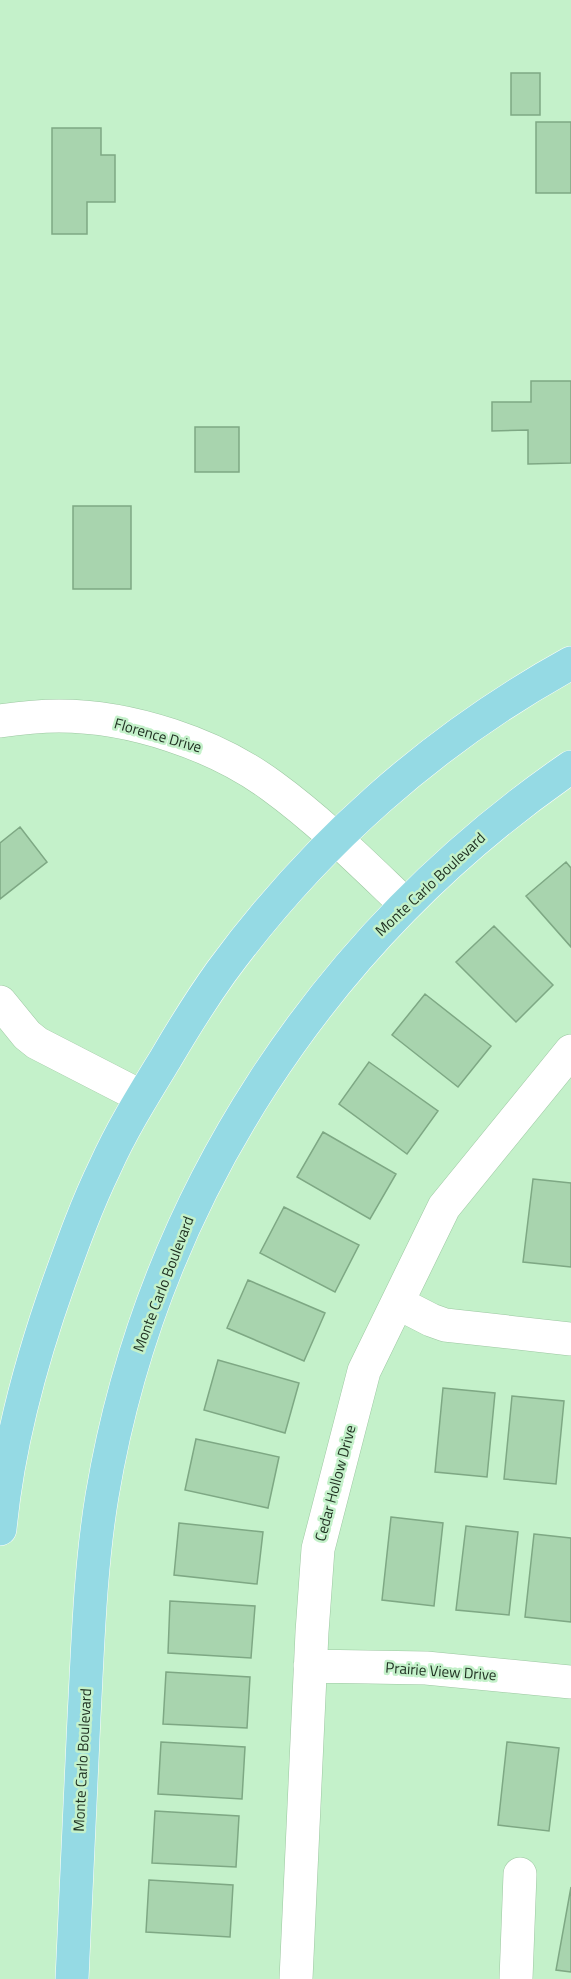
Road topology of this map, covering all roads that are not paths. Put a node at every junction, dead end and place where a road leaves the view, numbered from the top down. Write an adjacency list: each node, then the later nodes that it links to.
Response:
1 (571, 663): 4 (main road)
2 (0, 721): 4 (street, Florence Drive)
3 (571, 767): 5 (main road, Monte Carlo Boulevard)
4 (336, 838): 5 (street, Florence Drive); 8 (main road)
5 (405, 904): 16 (main road, Monte Carlo Boulevard)
6 (0, 1002): 8 (street)
7 (571, 1051): 9 (street, Cedar Hollow Drive)
8 (142, 1097): 11 (main road)
9 (398, 1303): 10 (street); 13 (street, Cedar Hollow Drive)
10 (571, 1339)
11 (6, 1452): 12 (main road)
12 (0, 1529)
13 (310, 1666): 14 (street, Prairie View Drive); 17 (street, Cedar Hollow Drive)
14 (571, 1682)
15 (520, 1874): 18 (street)
16 (72, 1979)
17 (296, 1979)
18 (516, 1979)

